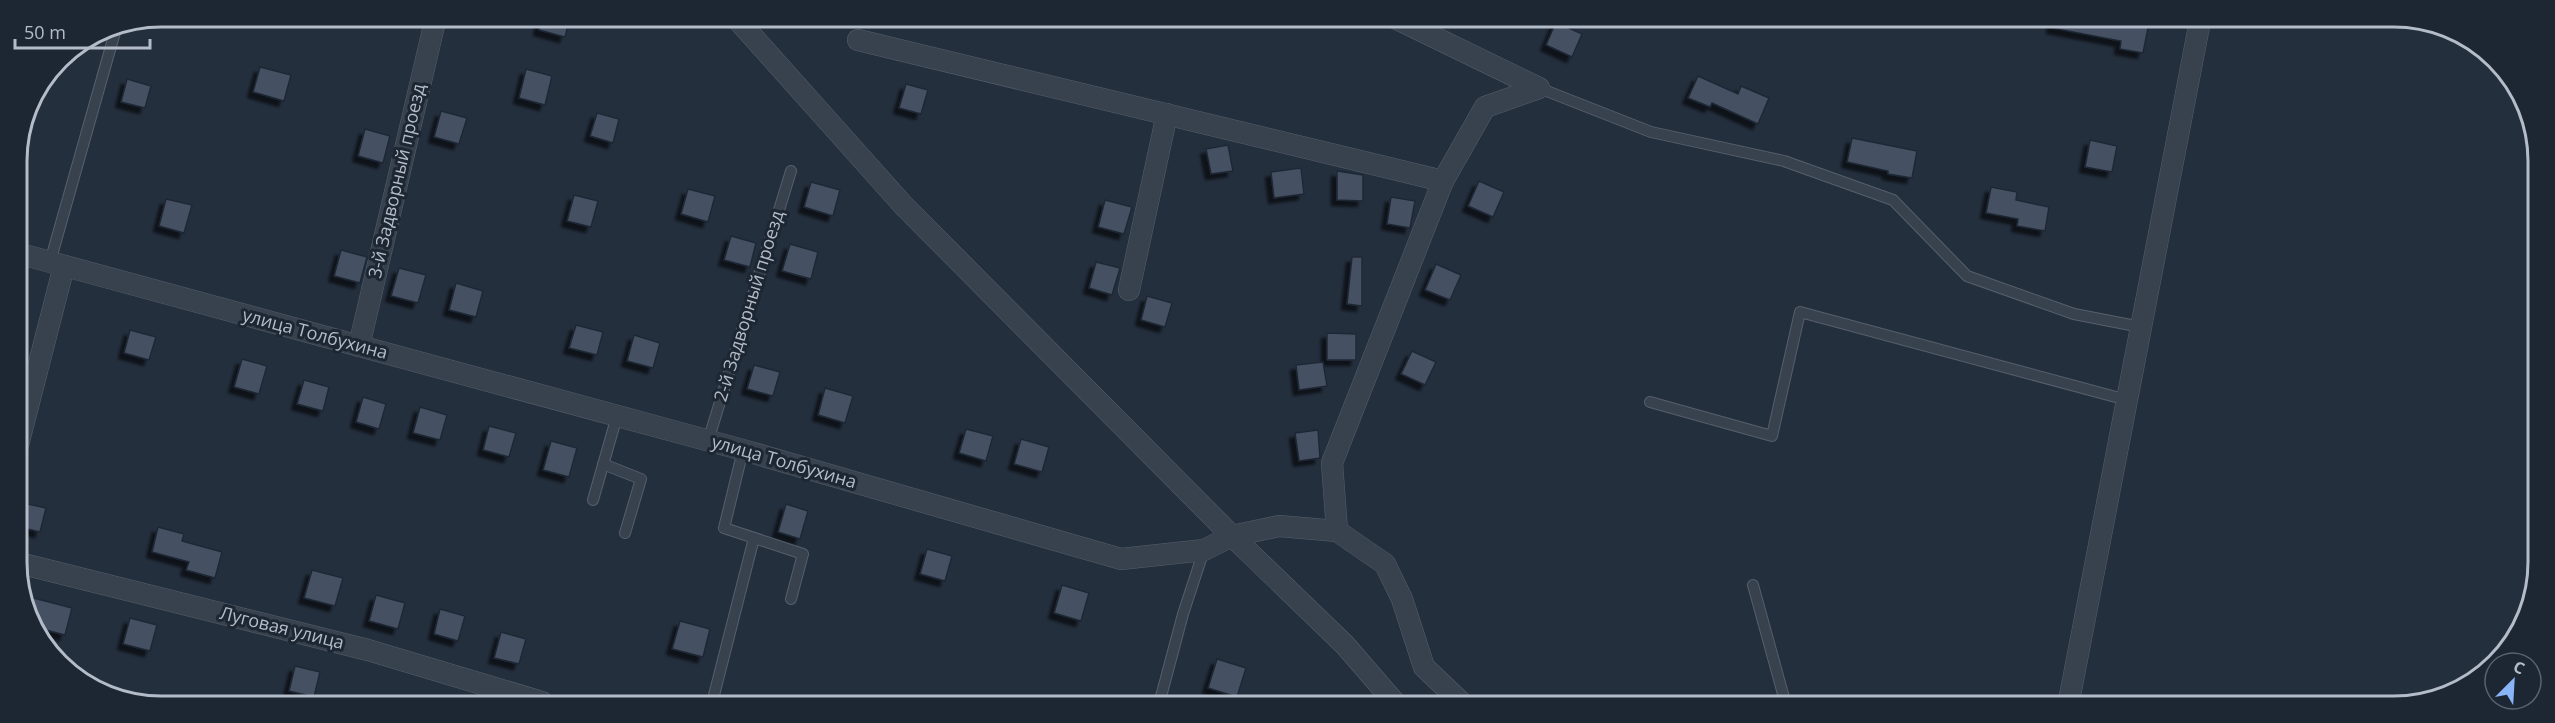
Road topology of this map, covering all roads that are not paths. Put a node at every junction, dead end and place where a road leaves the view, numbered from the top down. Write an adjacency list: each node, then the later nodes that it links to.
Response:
1 (434, 27): 15 (street, 3-й Задворный проезд)
2 (744, 27): 26 (street)
3 (1413, 27): 7 (street)
4 (2193, 27): 14 (street)
5 (114, 36): 12 (lane)
6 (858, 40): 8 (street)
7 (1539, 88): 10 (street); 14 (lane)
8 (1167, 114): 10 (street); 13 (street)
9 (791, 171): 20 (lane, 2-й Задворный проезд)
10 (1443, 181): 24 (street)
11 (27, 256): 12 (street, улица Толбухина)
12 (57, 264): 15 (street, улица Толбухина); 18 (street)
13 (1130, 290)
14 (2141, 327): 16 (street)
15 (359, 346): 19 (street, улица Толбухина)
16 (2127, 400): 17 (lane); 38 (street)
17 (1650, 402)
18 (27, 403)
19 (617, 416): 20 (street, улица Толбухина); 22 (lane)
20 (708, 441): 21 (street, улица Толбухина)
21 (743, 450): 27 (lane); 28 (street, улица Толбухина)
22 (603, 464): 23 (lane); 25 (lane)
23 (593, 500)
24 (1336, 531): 26 (street, улица Толбухина); 36 (street, улица Толбухина)
25 (625, 533)
26 (1232, 536): 28 (street, улица Толбухина); 35 (street)
27 (754, 538): 31 (lane); 33 (lane)
28 (1204, 550): 34 (lane)
29 (27, 564): 32 (street, Луговая улица)
30 (1753, 585): 37 (lane)
31 (791, 599)
32 (522, 696)
33 (714, 696)
34 (1161, 696)
35 (1389, 696)
36 (1455, 696)
37 (1784, 696)
38 (2070, 696)

